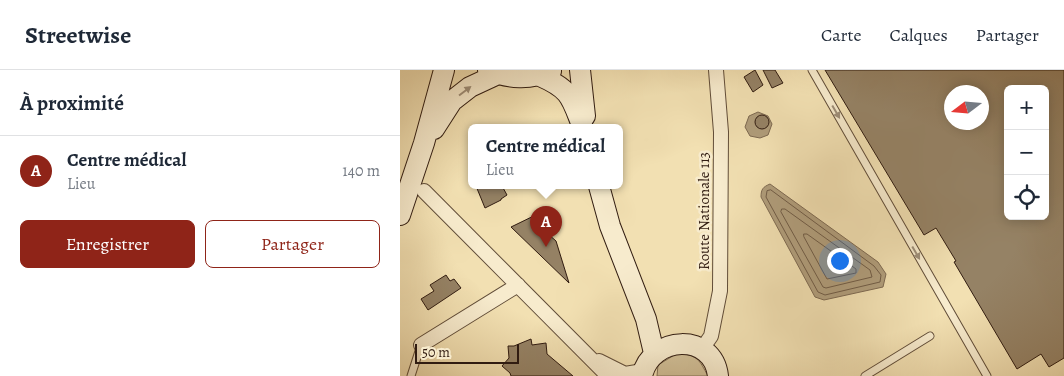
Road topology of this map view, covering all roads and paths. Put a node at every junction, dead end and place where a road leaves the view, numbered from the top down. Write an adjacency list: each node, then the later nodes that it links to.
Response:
1 (444, 70): 9 (main road)
2 (580, 70): 8 (main road)
3 (812, 70): 24 (lane, one-way to 24)
4 (493, 72): 5 (main road); 9 (main road, one-way to 4)
5 (547, 73): 7 (main road)
6 (719, 73): 16 (street, Route Nationale 113)
7 (583, 124)
8 (585, 124)
9 (424, 143): 12 (main road)
10 (600, 189): 17 (main road)
11 (424, 190): 13 (street)
12 (400, 215)
13 (518, 285): 15 (street); 18 (street)
14 (930, 336): 23 (lane)
15 (421, 345): 20 (lane)
16 (702, 349): 17 (main road); 22 (main road)
17 (661, 350): 19 (main road)
18 (588, 354): 19 (street); 21 (street)
19 (642, 374)
20 (412, 376)
21 (608, 376)
22 (718, 376)
23 (865, 376)
24 (986, 376)

